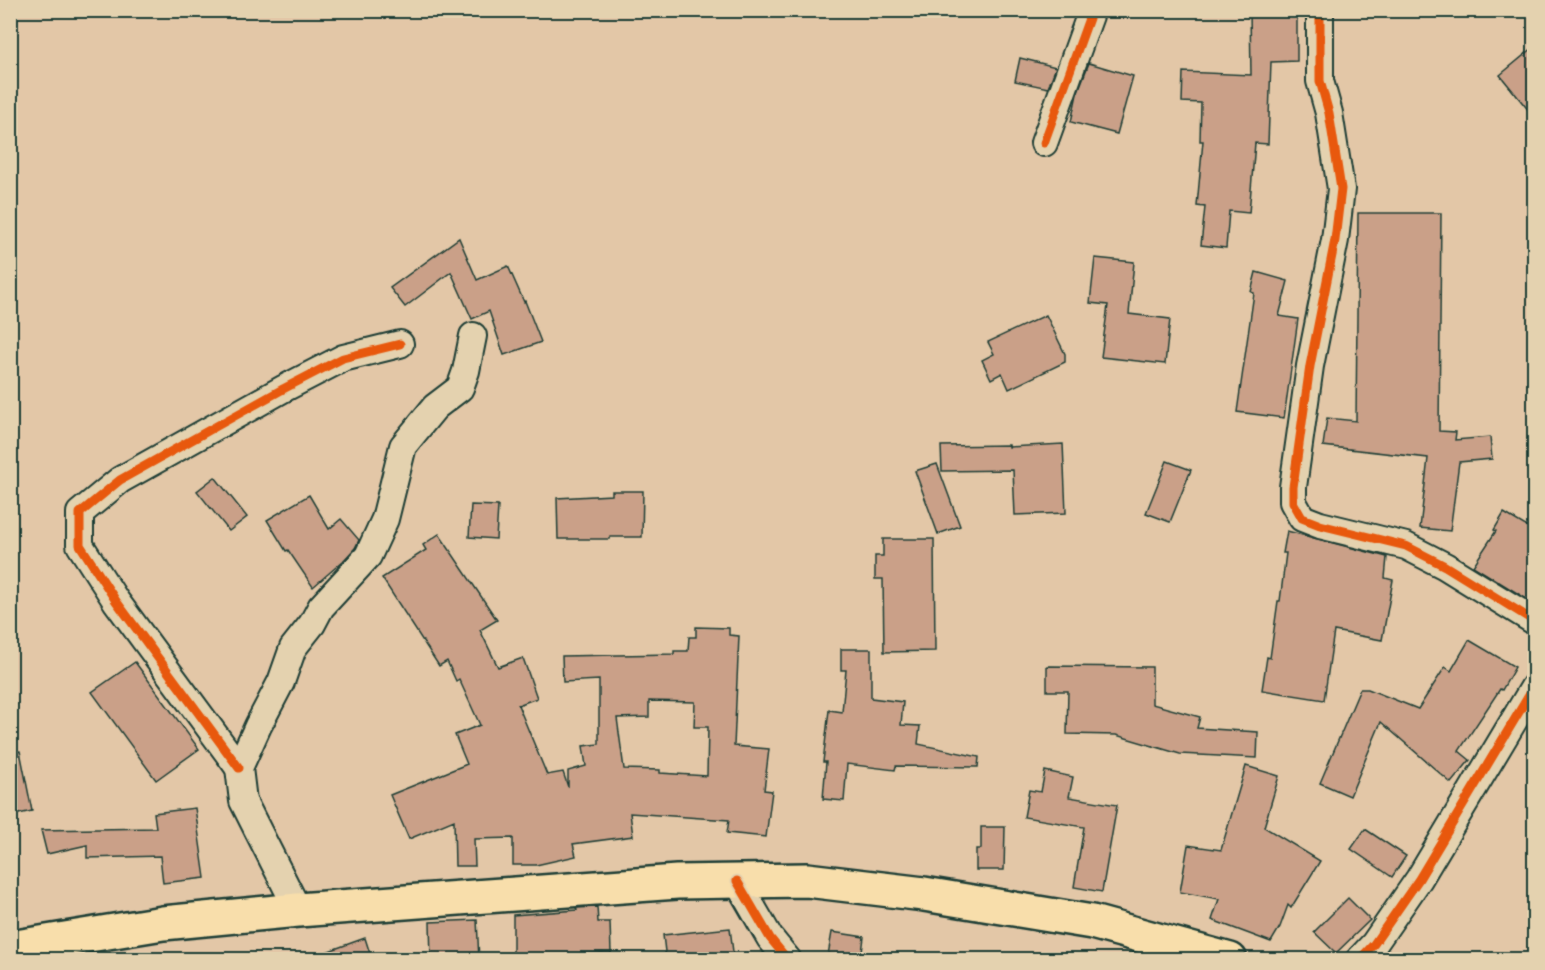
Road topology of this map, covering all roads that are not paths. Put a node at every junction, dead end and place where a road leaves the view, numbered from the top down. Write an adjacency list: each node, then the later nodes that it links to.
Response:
1 (1092, 10): 3 (street)
2 (1320, 10): 6 (street)
3 (1044, 143)
4 (473, 336): 8 (street)
5 (400, 344): 8 (street)
6 (1534, 621)
7 (1534, 687): 14 (street)
8 (239, 768): 10 (street)
9 (737, 881): 10 (main road); 12 (street); 13 (main road)
10 (298, 910): 11 (main road)
11 (10, 948)
12 (788, 960)
13 (1230, 960)
14 (1359, 960)

